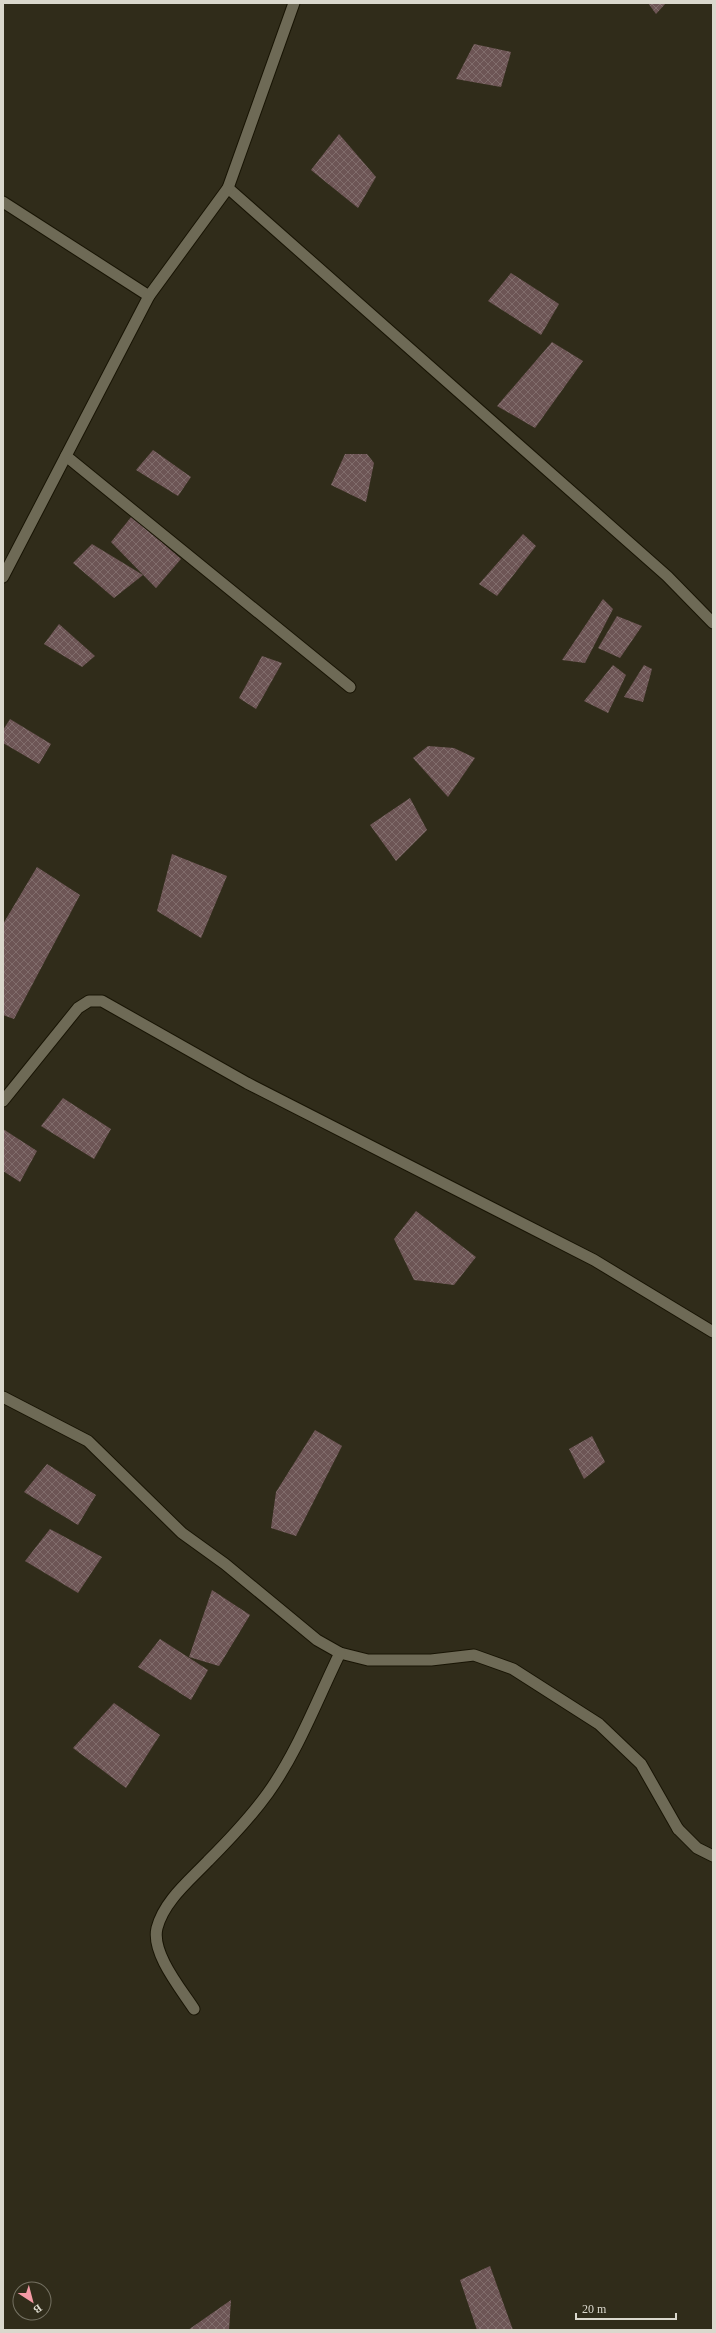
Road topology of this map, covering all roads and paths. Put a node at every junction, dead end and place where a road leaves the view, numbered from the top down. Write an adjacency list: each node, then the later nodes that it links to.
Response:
1 (294, 3): 2 (street)
2 (228, 188): 4 (street); 7 (street)
3 (3, 202): 4 (street)
4 (149, 296): 5 (street)
5 (66, 456): 6 (street); 8 (street)
6 (3, 577)
7 (713, 623)
8 (350, 687)
9 (3, 1101): 10 (street)
10 (713, 1332)
11 (3, 1397): 12 (street)
12 (340, 1653): 13 (street); 14 (street)
13 (713, 1856)
14 (194, 2009)

